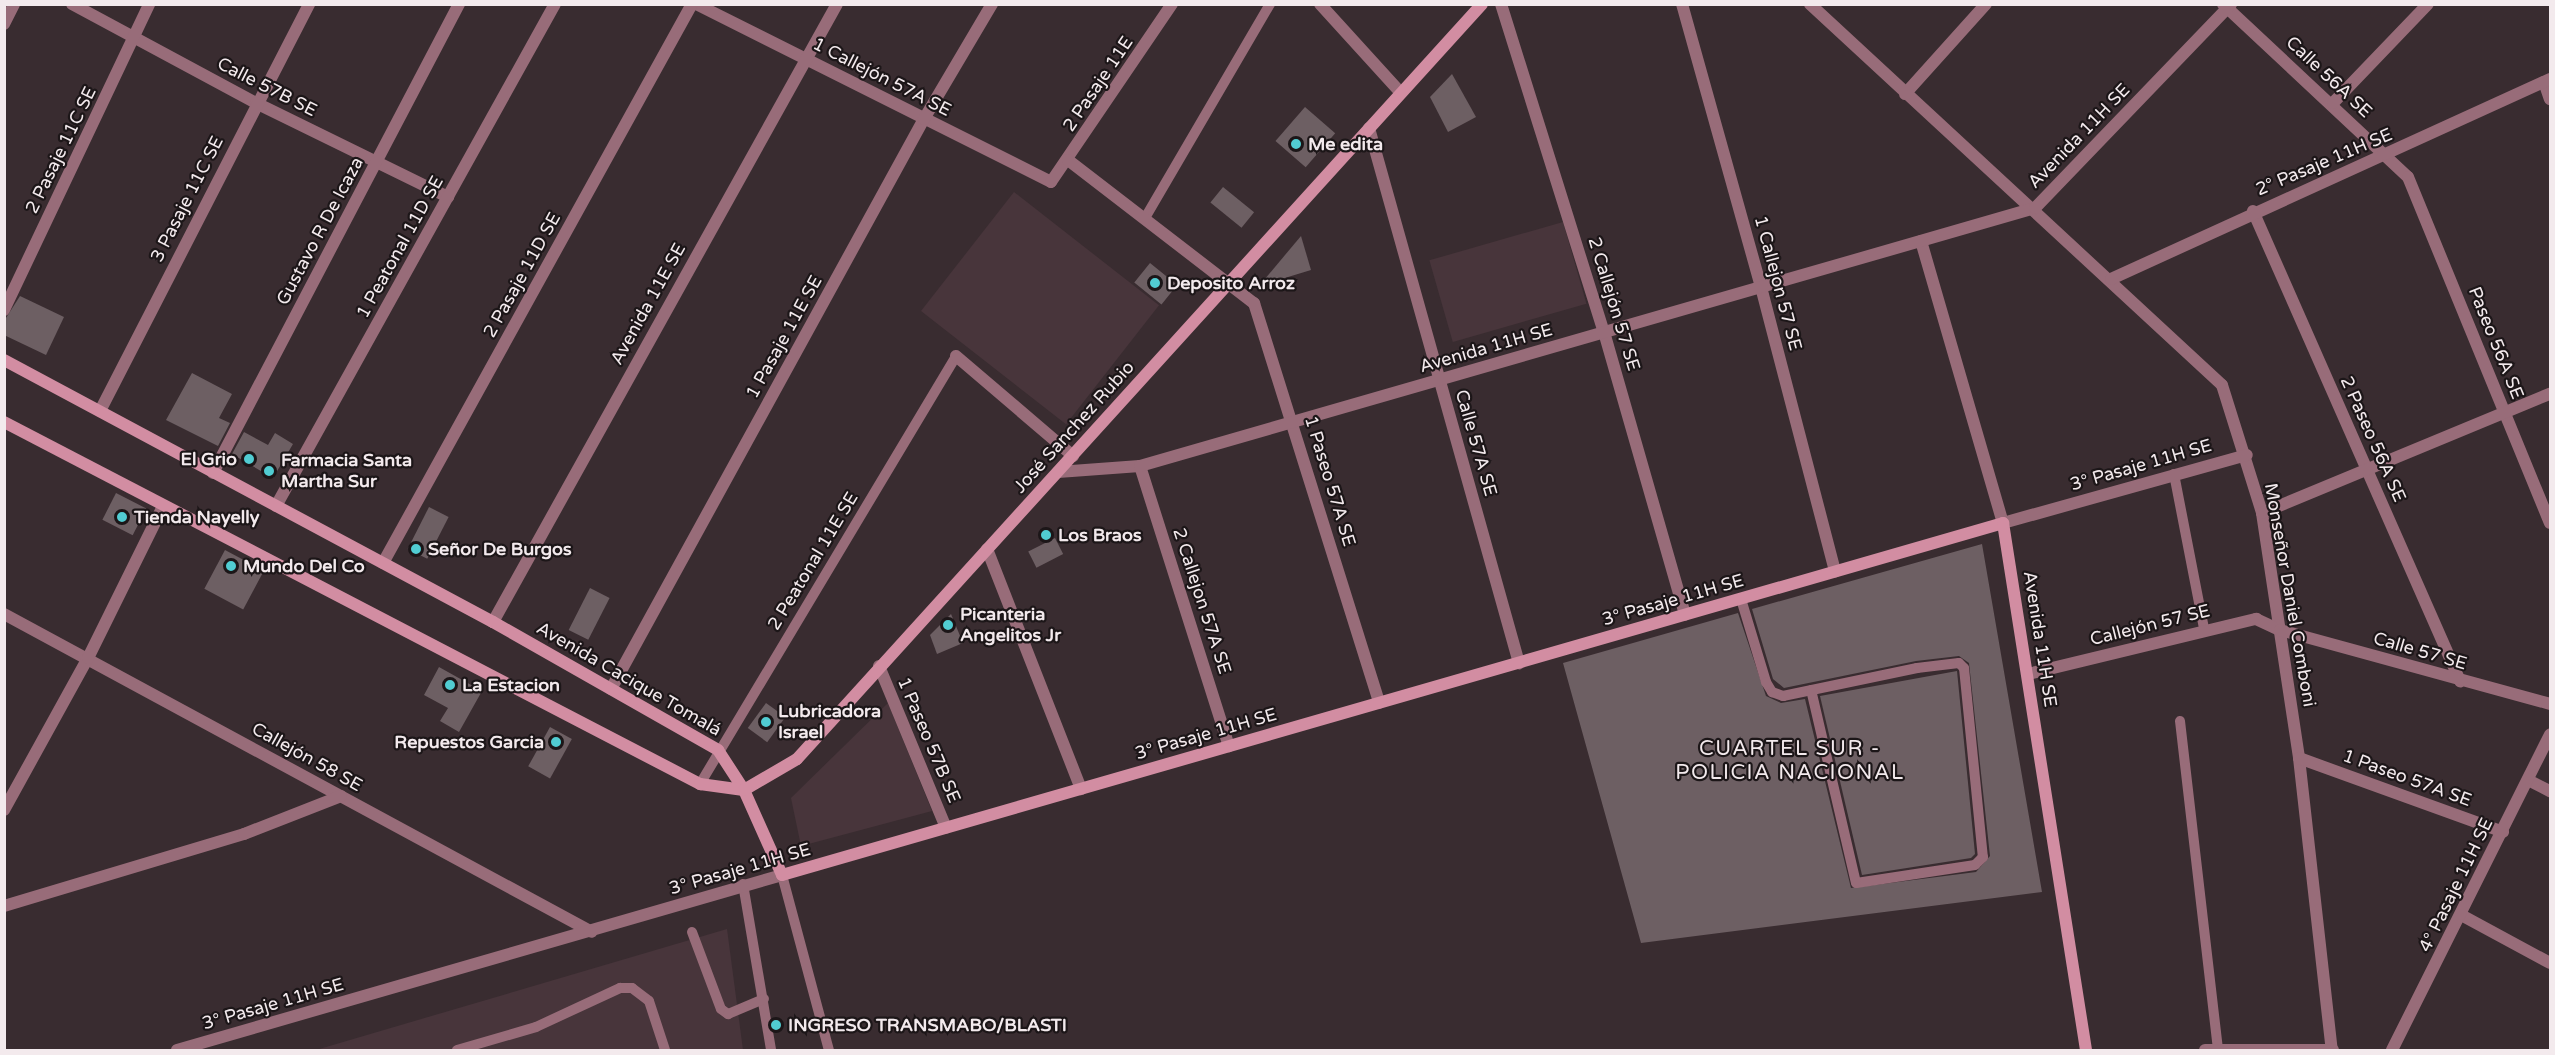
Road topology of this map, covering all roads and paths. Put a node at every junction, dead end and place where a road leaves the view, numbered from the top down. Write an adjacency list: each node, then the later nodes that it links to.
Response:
1 (14, 4): 20 (street)
2 (72, 4): 21 (street, Calle 57B SE)
3 (149, 4): 21 (street, 2 Pasaje 11C SE)
4 (309, 4): 27 (street, 3 Pasaje 11C SE)
5 (459, 4): 33 (street, Gustavo R De Icaza)
6 (555, 4): 36 (street, 1 Peatonal 11D SE)
7 (694, 4): 22 (street, 1 Callejón 57A SE); 67 (street, 2 Pasaje 11D SE)
8 (837, 4): 22 (street, Avenida 11E SE)
9 (992, 4): 29 (street, 1 Pasaje 11E SE)
10 (1173, 4): 32 (street, 2 Pasaje 11E)
11 (1270, 4): 39 (lane)
12 (1320, 4): 24 (street)
13 (1482, 4): 24 (main road, José Sanchez Rubio)
14 (1501, 4): 45 (street, 2 Callejón 57 SE)
15 (1682, 4): 43 (street, 1 Callejon 57 SE)
16 (1810, 4): 25 (street, Monseñor Daniel Comboni)
17 (1986, 4): 25 (street)
18 (2428, 4): 28 (street)
19 (2227, 6): 28 (street, Calle 56A SE); 37 (street, Avenida 11H SE)
20 (4, 24)
21 (135, 38): 27 (street, Calle 57B SE); 44 (street, 2 Pasaje 11C SE)
22 (805, 58): 29 (street, 1 Callejón 57A SE); 72 (street, Avenida 11E SE)
23 (2548, 82): 26 (street); 31 (street, 2° Pasaje 11H SE)
24 (1401, 93): 30 (main road, José Sanchez Rubio)
25 (1905, 94): 37 (street, Monseñor Daniel Comboni)
26 (2550, 99)
27 (256, 103): 33 (street, Calle 57B SE); 50 (street, 3 Pasaje 11C SE)
28 (2333, 103): 31 (street, Calle 56A SE)
29 (924, 119): 35 (street, 1 Callejón 57A SE); 80 (street, 1 Pasaje 11E SE)
30 (1369, 128): 42 (main road, José Sanchez Rubio); 48 (street, Calle 57A SE)
31 (2385, 156): 34 (street, Calle 56A SE); 38 (street, 2° Pasaje 11H SE)
32 (1068, 160): 35 (street, 2 Pasaje 11E); 39 (street)
33 (377, 162): 36 (street, Calle 57B SE); 59 (street, Gustavo R De Icaza)
34 (2408, 177): 51 (street, Paseo 56A SE)
35 (1051, 182)
36 (448, 197): 62 (street, 1 Peatonal 11D SE)
37 (2035, 208): 40 (street, Avenida 11H SE); 41 (street, Monseñor Daniel Comboni)
38 (2253, 212): 41 (street, 2° Pasaje 11H SE); 57 (street, 2 Paseo 56A SE)
39 (1145, 218): 42 (street)
40 (1921, 241): 43 (street, Avenida 11H SE); 64 (street, Avenida 11H SE)
41 (2111, 279): 54 (street, Monseñor Daniel Comboni)
42 (1227, 281): 53 (street, 1 Paseo 57A SE); 55 (main road, José Sanchez Rubio)
43 (1761, 287): 45 (street, Avenida 11H SE); 68 (street, 1 Callejon 57 SE)
44 (4, 310)
45 (1604, 332): 48 (street, Avenida 11H SE); 71 (street, 2 Callejón 57 SE)
46 (956, 356): 55 (street); 87 (lane, 2 Peatonal 11E SE)
47 (4, 360): 50 (main road, Avenida Cacique Tomalá)
48 (1439, 380): 53 (street, Avenida 11H SE); 76 (street, Calle 57A SE)
49 (2550, 394): 51 (street)
50 (100, 411): 59 (main road, Avenida Cacique Tomalá)
51 (2505, 412): 57 (street); 65 (street, Paseo 56A SE)
52 (4, 422): 61 (main road)
53 (1293, 422): 56 (street, Avenida 11H SE); 82 (street, 1 Paseo 57A SE)
54 (2247, 455): 60 (street, 3° Pasaje 11H SE); 63 (street, Monseñor Daniel Comboni)
55 (1073, 456): 58 (main road, José Sanchez Rubio)
56 (1140, 466): 58 (street, Avenida 11H SE); 86 (street, 2 Callejon 57A SE)
57 (2367, 470): 63 (street); 79 (street, 2 Paseo 56A SE)
58 (1058, 472): 66 (main road, José Sanchez Rubio)
59 (213, 473): 62 (main road, Avenida Cacique Tomalá)
60 (2174, 474): 64 (street, 3° Pasaje 11H SE); 73 (lane)
61 (163, 506): 75 (street); 90 (main road)
62 (276, 506): 67 (main road, Avenida Cacique Tomalá)
63 (2262, 513): 74 (street, Monseñor Daniel Comboni)
64 (2004, 523): 68 (main road, 3° Pasaje 11H SE); 78 (main road, Avenida 11H SE)
65 (2550, 523)
66 (987, 549): 77 (main road, José Sanchez Rubio); 91 (street)
67 (383, 563): 72 (main road, Avenida Cacique Tomalá)
68 (1835, 572): 69 (main road, 3° Pasaje 11H SE)
69 (1741, 599): 71 (main road, 3° Pasaje 11H SE); 81 (lane)
70 (4, 614): 75 (street, Callejón 58 SE)
71 (1685, 615): 76 (main road, 3° Pasaje 11H SE)
72 (493, 622): 80 (main road, Avenida Cacique Tomalá)
73 (2204, 629): 74 (street, Callejón 57 SE); 78 (street, Callejón 57 SE)
74 (2280, 630): 79 (street, Calle 57 SE); 88 (street, Monseñor Daniel Comboni)
75 (88, 658): 94 (street, Callejón 58 SE); 95 (street)
76 (1519, 663): 82 (main road, 3° Pasaje 11H SE)
77 (879, 666): 92 (main road, José Sanchez Rubio); 96 (street, 1 Paseo 57B SE)
78 (2028, 674): 111 (main road, Avenida 11H SE)
79 (2460, 681): 83 (street, Calle 57 SE)
80 (611, 689): 87 (main road, Avenida Cacique Tomalá)
81 (1811, 690): 81 (lane)
82 (1379, 703): 86 (main road, 3° Pasaje 11H SE)
83 (2550, 704)
84 (2180, 721): 113 (lane)
85 (2550, 734): 89 (street, 4° Pasaje 11H SE)
86 (1229, 746): 91 (main road, 3° Pasaje 11H SE)
87 (718, 750): 90 (lane, 2 Peatonal 11E SE); 92 (main road, Avenida Cacique Tomalá)
88 (2299, 758): 97 (street, 1 Paseo 57A SE); 114 (street, Monseñor Daniel Comboni)
89 (2528, 780): 93 (street); 97 (street, 4° Pasaje 11H SE)
90 (700, 784): 92 (main road)
91 (1081, 789): 96 (main road, 3° Pasaje 11H SE)
92 (744, 790): 98 (main road)
93 (2550, 791)
94 (341, 796): 100 (street); 102 (street, Callejón 58 SE)
95 (4, 810)
96 (946, 828): 98 (main road, 3° Pasaje 11H SE)
97 (2502, 832): 101 (street, 4° Pasaje 11H SE)
98 (782, 875): 99 (street, 3° Pasaje 11H SE); 110 (lane)
99 (743, 884): 102 (street, 3° Pasaje 11H SE); 105 (lane)
100 (4, 906)
101 (2463, 916): 104 (street); 115 (street, 4° Pasaje 11H SE)
102 (592, 932): 106 (street, 3° Pasaje 11H SE)
103 (692, 932): 105 (lane)
104 (2550, 963)
105 (764, 999): 109 (lane)
106 (177, 1050)
107 (457, 1050): 108 (lane)
108 (665, 1050)
109 (771, 1050)
110 (829, 1050)
111 (2086, 1050)
112 (2205, 1050): 113 (street)
113 (2218, 1050): 114 (street)
114 (2333, 1050)
115 (2392, 1050)

